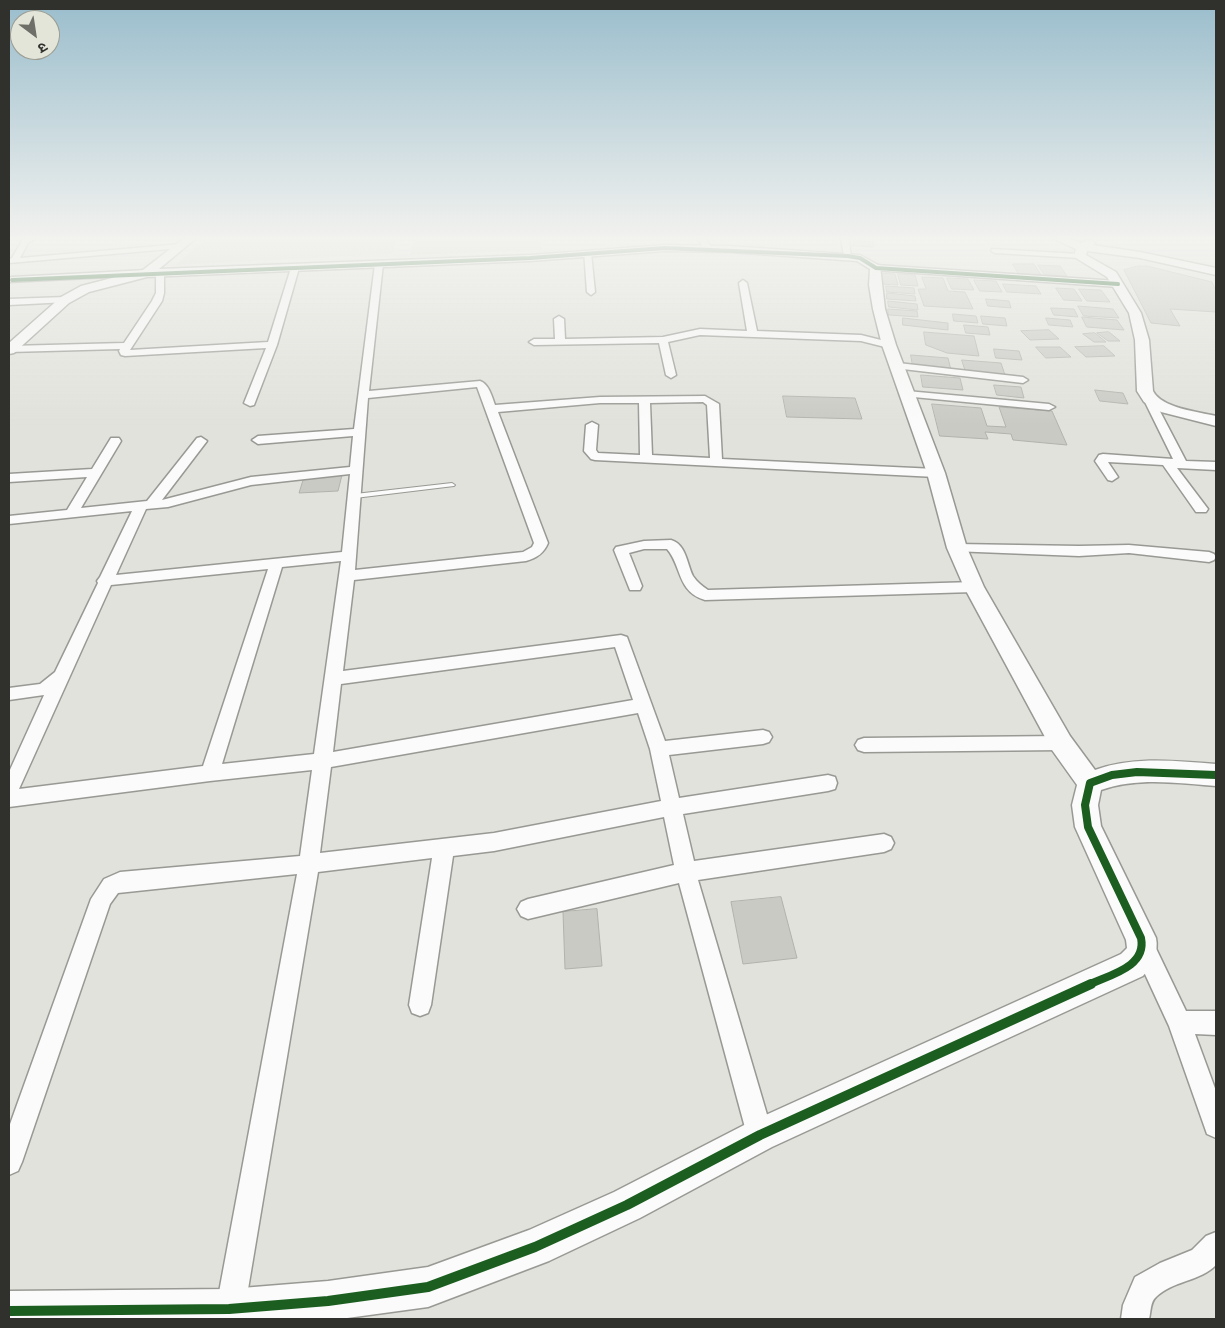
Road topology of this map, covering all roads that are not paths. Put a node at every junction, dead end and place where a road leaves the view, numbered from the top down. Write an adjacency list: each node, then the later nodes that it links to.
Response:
1 (38, 301): 9 (street)
2 (64, 301): 18 (street)
3 (157, 301): 17 (street)
4 (285, 301): 15 (street)
5 (374, 301): 23 (street)
6 (746, 301): 11 (street)
7 (877, 301): 16 (street)
8 (1128, 301): 24 (street)
9 (9, 302)
10 (559, 319): 13 (street)
11 (752, 333): 12 (street); 16 (street)
12 (663, 340): 13 (street); 20 (street)
13 (560, 341): 14 (street)
14 (534, 342)
15 (272, 345): 17 (street); 26 (street)
16 (889, 345): 19 (street)
17 (127, 346): 18 (street)
18 (9, 349)
19 (898, 366): 21 (street); 22 (street)
20 (671, 375)
21 (1023, 380)
22 (907, 394): 27 (street); 42 (street)
23 (363, 395): 28 (street); 31 (street)
24 (1147, 396): 29 (street); 38 (street)
25 (644, 400): 28 (street); 35 (street); 36 (street)
26 (250, 403)
27 (1048, 407)
28 (491, 409): 55 (street)
29 (1216, 421)
30 (592, 425): 35 (street)
31 (361, 432): 33 (street); 40 (street)
32 (201, 440): 47 (street)
33 (258, 440)
34 (116, 441): 41 (street)
35 (646, 457): 36 (street)
36 (716, 461): 42 (street)
37 (1168, 462): 38 (street); 44 (street); 48 (street)
38 (1182, 465): 39 (street)
39 (1216, 466)
40 (357, 470): 46 (street); 47 (street)
41 (95, 473): 43 (street); 49 (street)
42 (936, 473): 51 (street)
43 (9, 478)
44 (1112, 478)
45 (452, 485): 46 (lane)
46 (355, 496): 52 (street)
47 (145, 506): 49 (street); 56 (street)
48 (1201, 509)
49 (72, 513): 50 (street)
50 (9, 520)
51 (957, 548): 53 (street); 58 (street)
52 (348, 556): 54 (street); 55 (street)
53 (1209, 557)
54 (277, 562): 56 (street); 68 (street)
55 (346, 576): 59 (street)
56 (104, 581): 60 (street)
57 (635, 586): 58 (street)
58 (974, 587): 64 (street)
59 (333, 679): 62 (street); 67 (street)
60 (58, 682): 61 (street); 72 (street)
61 (9, 694)
62 (644, 705): 66 (street); 67 (street)
63 (763, 737): 66 (street)
64 (1061, 743): 65 (street); 71 (street)
65 (864, 745)
66 (659, 749): 74 (street)
67 (323, 761): 68 (street); 77 (street)
68 (210, 773): 73 (street)
69 (1216, 775): 71 (street)
70 (828, 783): 74 (street)
71 (1090, 783): 80 (street)
72 (9, 792)
73 (9, 800)
74 (672, 808): 76 (street); 78 (street)
75 (884, 843): 78 (street)
76 (444, 848): 77 (street); 81 (street)
77 (309, 864): 86 (street); 89 (street)
78 (686, 872): 79 (street); 85 (street)
79 (528, 910)
80 (1143, 946): 82 (street); 85 (street)
81 (420, 1004)
82 (1179, 1022): 83 (street); 84 (street)
83 (1216, 1023)
84 (1216, 1125)
85 (760, 1135): 89 (street)
86 (9, 1162)
87 (1216, 1246): 90 (street)
88 (9, 1311): 89 (street)
89 (229, 1314)
90 (1135, 1319)

